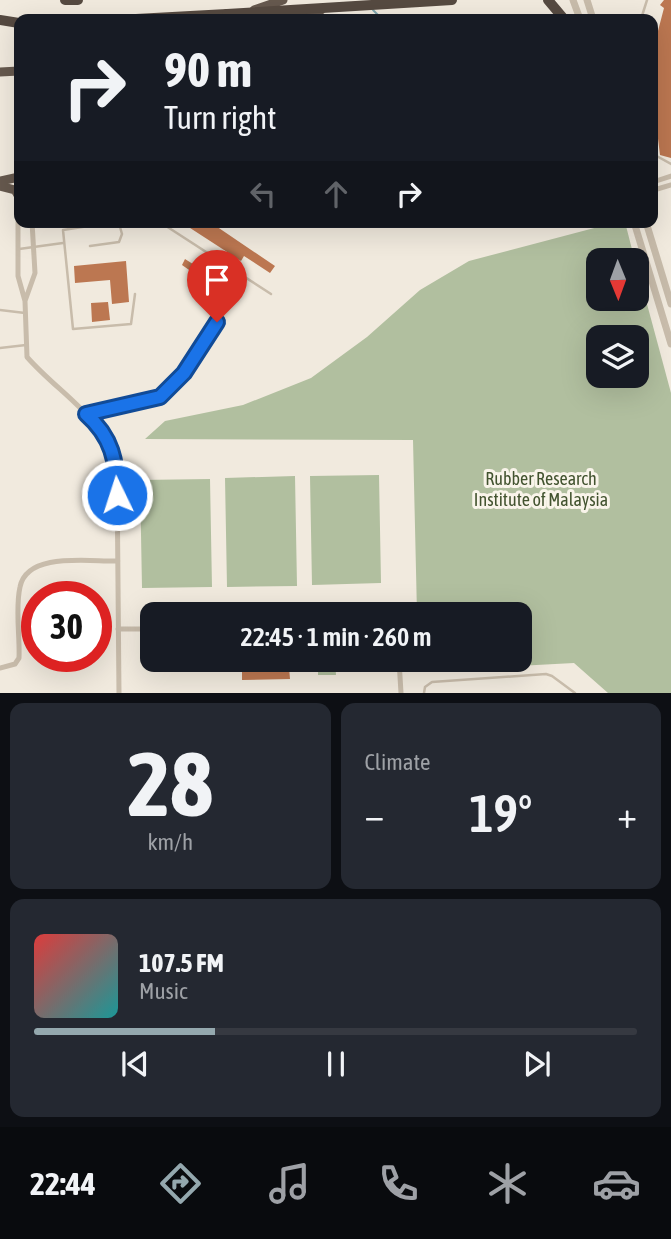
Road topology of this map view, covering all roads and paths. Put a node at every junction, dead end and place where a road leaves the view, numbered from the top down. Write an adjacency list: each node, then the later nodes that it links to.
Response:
1 (65, 0): 2 (highway)
2 (78, 0)
3 (283, 0): 8 (highway)
4 (353, 0): 9 (highway)
5 (452, 0): 7 (highway, bridge)
6 (548, 0): 10 (highway)
7 (219, 14)
8 (244, 14)
9 (310, 14)
10 (560, 14)
11 (19, 228): 21 (street)
12 (32, 228): 20 (street)
13 (68, 228): 18 (lane)
14 (120, 228): 19 (lane)
15 (169, 228): 22 (lane)
16 (636, 228): 29 (street)
17 (648, 228): 26 (street)
18 (63, 243): 20 (lane); 23 (lane)
19 (90, 246)
20 (33, 247): 21 (lane); 25 (street)
21 (19, 249): 25 (street)
22 (245, 277): 24 (lane); 32 (lane)
23 (135, 294)
24 (271, 294)
25 (25, 301): 28 (street)
26 (671, 304)
27 (0, 310): 28 (lane)
28 (25, 313): 30 (street)
29 (671, 344)
30 (26, 345): 31 (lane); 32 (street)
31 (0, 348)
32 (86, 414): 33 (street)
33 (118, 561): 34 (street); 36 (street)
34 (118, 629): 35 (street); 38 (street)
35 (140, 629)
36 (0, 668)
37 (400, 672): 39 (street)
38 (119, 693)
39 (401, 693)
40 (424, 693): 41 (lane)
41 (575, 693)

